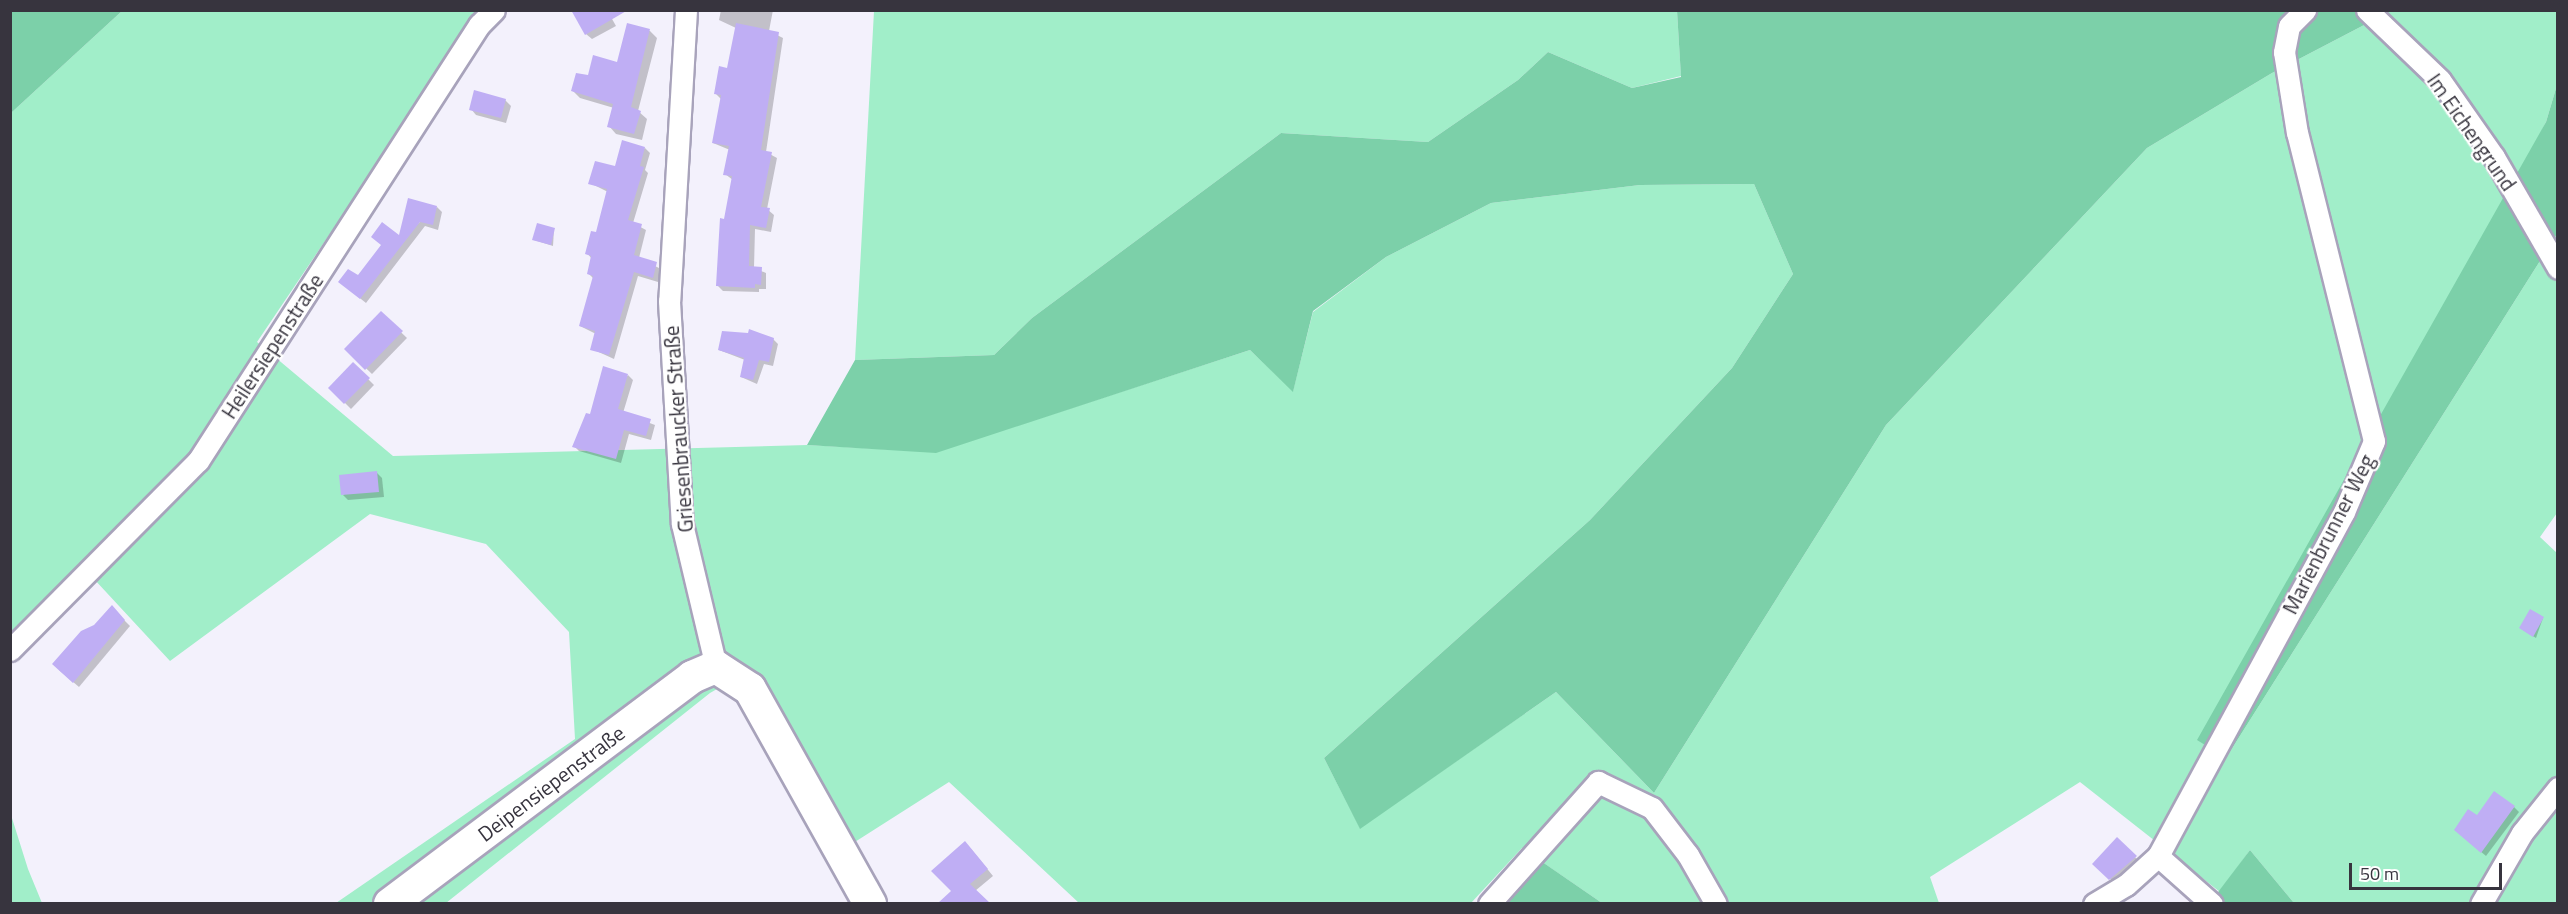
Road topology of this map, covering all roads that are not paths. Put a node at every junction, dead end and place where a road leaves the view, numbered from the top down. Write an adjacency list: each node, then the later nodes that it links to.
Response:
1 (494, 10): 6 (street, Heilersiepenstraße)
2 (686, 10): 7 (street, Griesenbraucker Straße)
3 (2306, 10): 9 (street, Marienbrunner Weg)
4 (2367, 10): 5 (street, Im Eichengrund)
5 (2558, 268)
6 (10, 650)
7 (716, 667): 10 (street, Deipensiepenstraße); 11 (street)
8 (2558, 788): 16 (street)
9 (2158, 856): 14 (street, Marienbrunner Weg); 15 (street)
10 (390, 903)
11 (870, 903)
12 (1489, 903): 13 (street)
13 (1716, 903)
14 (2094, 903)
15 (2212, 903)
16 (2481, 903)

